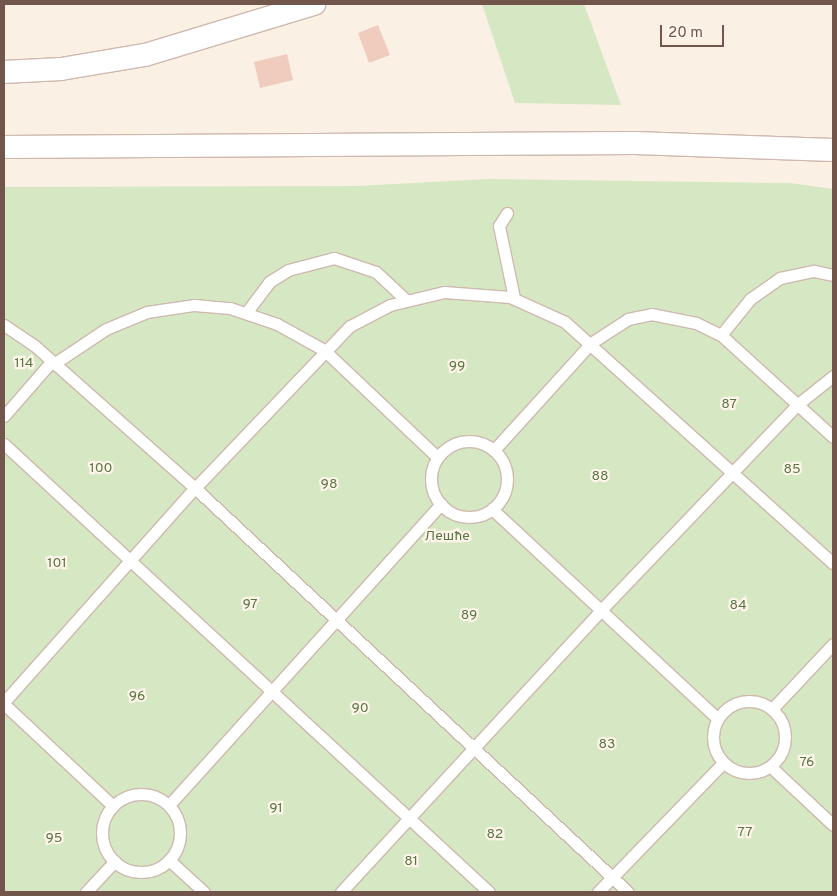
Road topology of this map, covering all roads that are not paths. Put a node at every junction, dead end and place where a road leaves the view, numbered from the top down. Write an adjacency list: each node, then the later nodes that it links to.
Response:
1 (314, 4): 2 (street)
2 (4, 72)
3 (4, 147): 4 (street)
4 (833, 150)
5 (507, 213): 7 (lane)
6 (833, 275): 11 (lane)
7 (514, 298): 8 (lane); 12 (lane)
8 (406, 300): 9 (lane); 13 (lane)
9 (246, 313): 13 (lane); 14 (lane)
10 (4, 325): 14 (lane)
11 (722, 335): 12 (lane); 16 (lane)
12 (591, 343): 20 (lane); 22 (lane)
13 (324, 350): 21 (lane); 23 (lane)
14 (54, 362): 17 (lane); 23 (lane)
15 (833, 376): 16 (lane)
16 (798, 404): 18 (lane); 22 (lane)
17 (4, 416)
18 (833, 437)
19 (4, 444): 26 (lane)
20 (494, 450): 21 (lane); 25 (lane)
21 (437, 457): 24 (lane)
22 (733, 473): 27 (lane); 28 (lane)
23 (195, 488): 26 (lane); 29 (lane)
24 (441, 504): 25 (lane); 29 (lane)
25 (492, 509): 28 (lane)
26 (131, 560): 31 (lane); 32 (lane)
27 (833, 563)
28 (601, 610): 34 (lane); 35 (lane)
29 (337, 620): 31 (lane); 35 (lane)
30 (833, 644): 33 (lane)
31 (270, 690): 38 (lane); 40 (lane)
32 (4, 703): 39 (lane)
33 (772, 709): 34 (lane); 37 (lane)
34 (717, 718): 36 (lane)
35 (472, 751): 40 (lane); 44 (lane)
36 (723, 763): 37 (lane); 44 (lane)
37 (771, 766): 41 (lane)
38 (169, 805): 39 (lane); 42 (lane)
39 (113, 806): 43 (lane)
40 (409, 819): 47 (lane); 48 (lane)
41 (833, 825)
42 (169, 860): 43 (lane); 46 (lane)
43 (115, 861): 45 (lane)
44 (612, 878): 49 (lane); 50 (lane)
45 (86, 892)
46 (204, 892)
47 (341, 892)
48 (489, 892)
49 (598, 892)
50 (628, 892)

